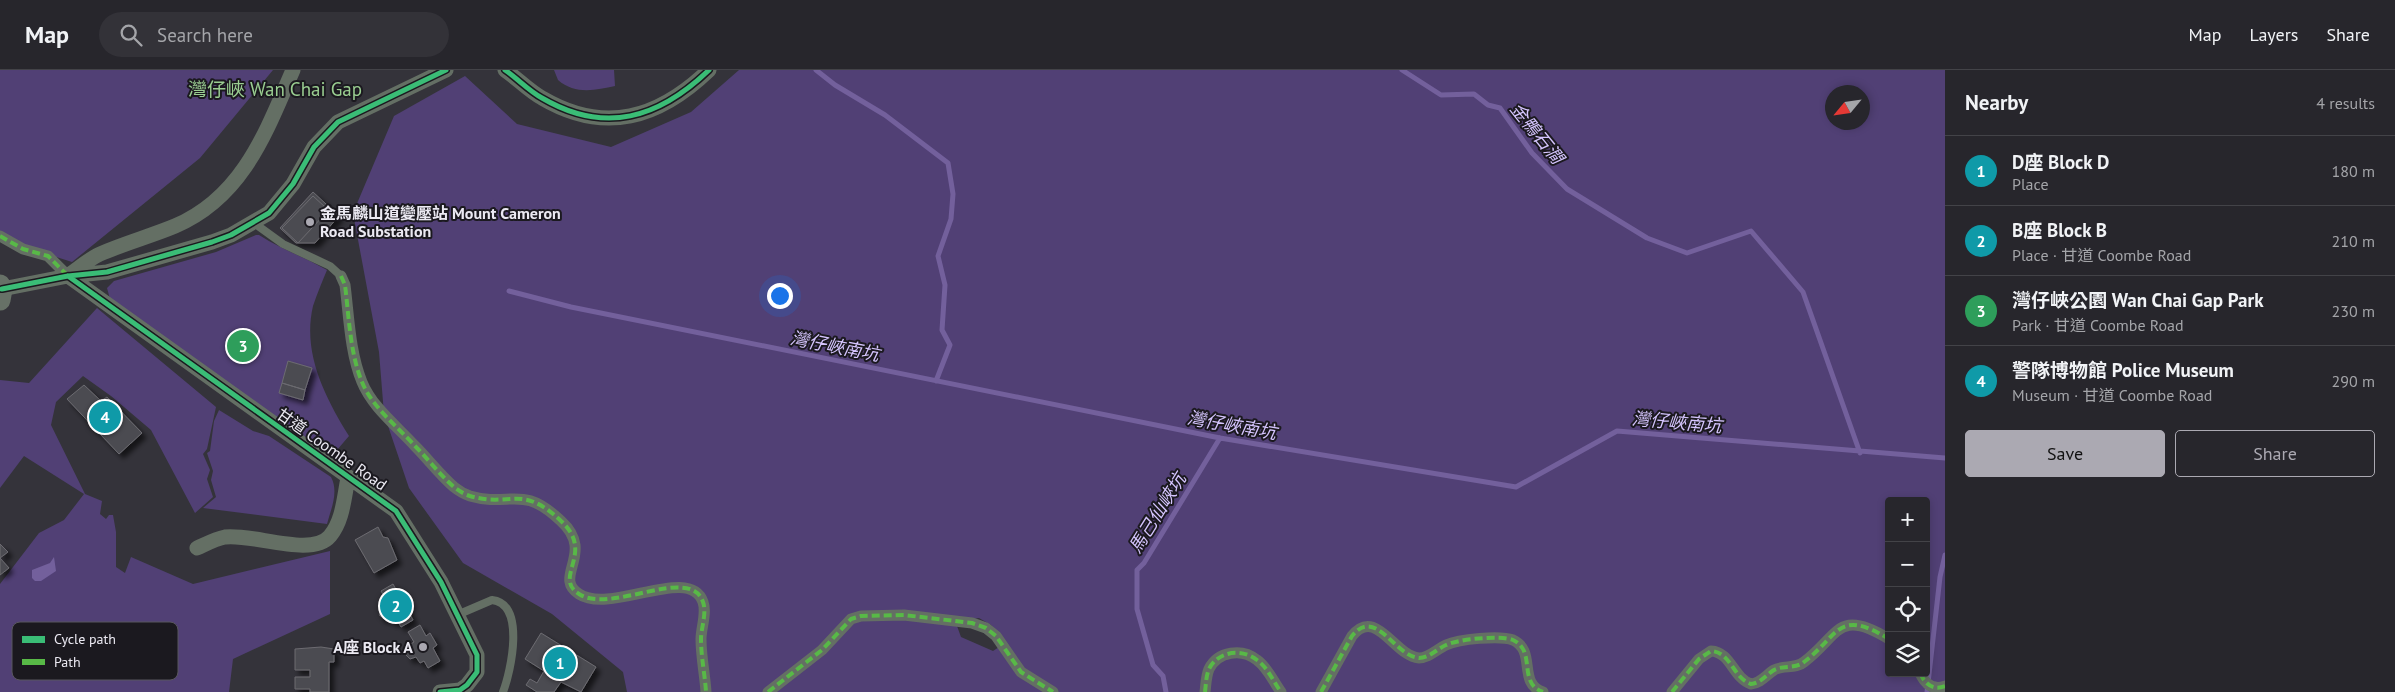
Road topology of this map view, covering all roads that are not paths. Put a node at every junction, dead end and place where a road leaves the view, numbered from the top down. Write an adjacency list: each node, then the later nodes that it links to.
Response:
1 (293, 70): 7 (street)
2 (446, 70): 5 (street)
3 (505, 70): 4 (street)
4 (709, 70)
5 (254, 223): 7 (street); 8 (lane)
6 (0, 236): 7 (street)
7 (68, 276): 9 (street); 10 (street, 甘道 Coombe Road)
8 (340, 276): 18 (street)
9 (1, 291)
10 (348, 478): 11 (street, 甘道 Coombe Road); 12 (street, 甘道 Coombe Road)
11 (197, 548)
12 (457, 615): 16 (street, 甘道 Coombe Road); 17 (lane)
13 (1885, 637): 25 (street)
14 (1923, 677): 15 (street)
15 (1945, 686)
16 (440, 692)
17 (503, 692)
18 (706, 692)
19 (768, 692): 20 (street)
20 (1053, 692)
21 (1205, 692): 22 (street)
22 (1281, 692)
23 (1321, 692): 24 (street)
24 (1543, 692)
25 (1672, 692)

